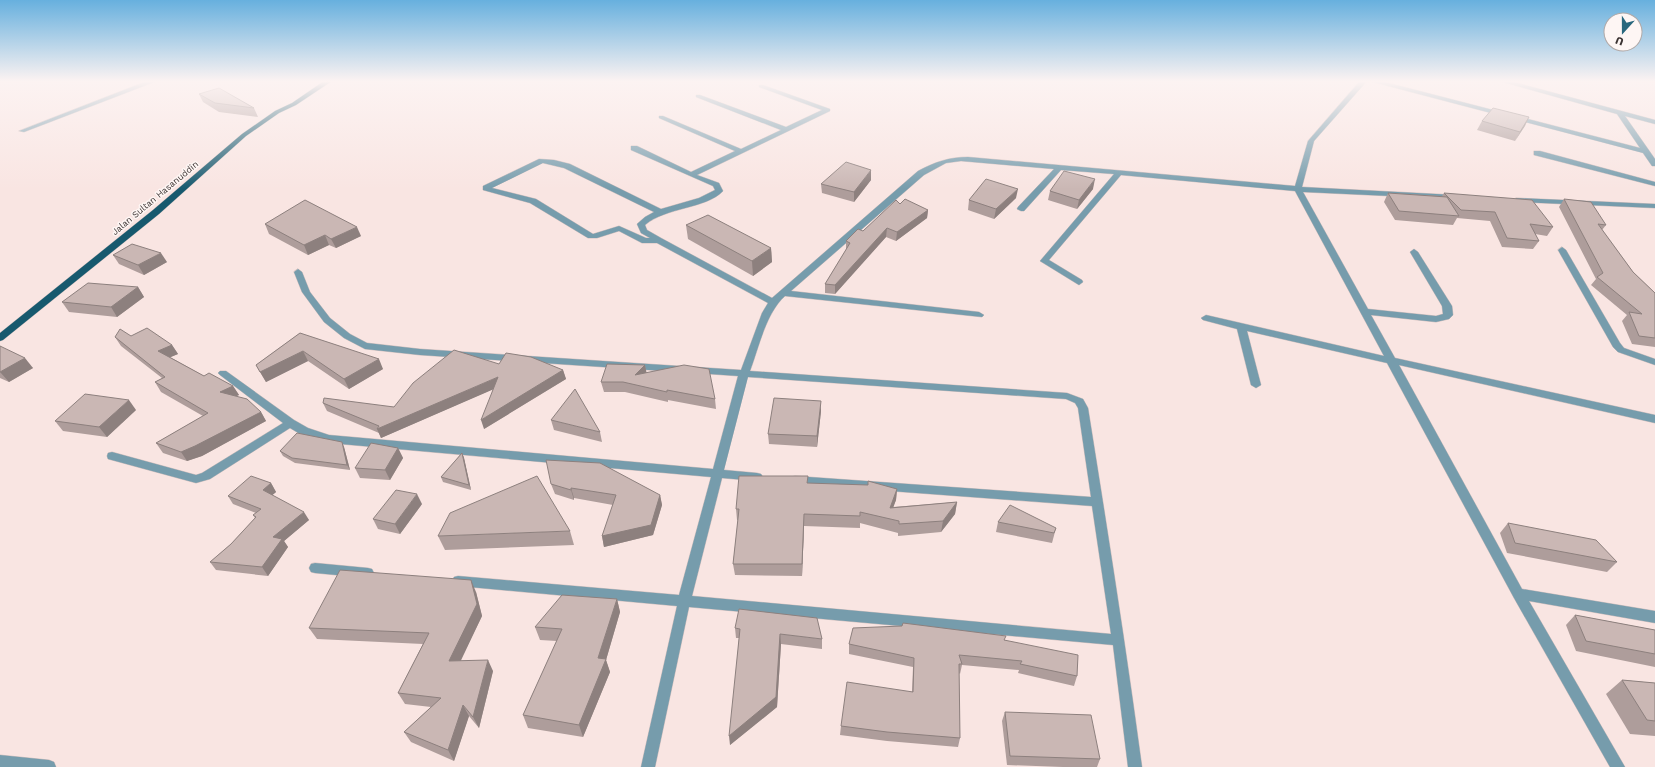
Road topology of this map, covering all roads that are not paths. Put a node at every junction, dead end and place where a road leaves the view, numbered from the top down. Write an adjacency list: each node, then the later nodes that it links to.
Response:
1 (60, 117): 12 (street)
2 (270, 117): 39 (main road, Jalan Sultan Hasanuddin)
3 (661, 117): 14 (street)
4 (752, 117): 11 (street)
5 (814, 117): 11 (street)
6 (1332, 117): 22 (street)
7 (1512, 117): 15 (street)
8 (1622, 117): 15 (street)
9 (1634, 117): 10 (street)
10 (1655, 122)
11 (787, 130): 14 (street)
12 (22, 131)
13 (634, 148): 20 (street)
14 (740, 151): 20 (street)
15 (1645, 151): 17 (street)
16 (1537, 152): 21 (street)
17 (1655, 164)
18 (1059, 168): 19 (street); 26 (street); 33 (street)
19 (1118, 174): 22 (street); 32 (street)
20 (691, 175): 27 (street)
21 (1655, 184)
22 (1298, 189): 23 (street); 35 (street)
23 (1464, 197)
24 (1512, 199): 25 (street)
25 (1655, 206)
26 (1021, 209)
27 (662, 213): 28 (street); 28 (street)
28 (658, 240): 34 (street)
29 (1562, 250): 41 (street)
30 (1414, 252): 35 (street)
31 (298, 272): 43 (street)
32 (1080, 282)
33 (783, 293): 34 (street); 36 (street)
34 (774, 302): 43 (street)
35 (1364, 311): 40 (street)
36 (979, 315)
37 (1206, 318): 38 (street)
38 (1241, 327): 40 (street); 44 (street)
39 (0, 338)
40 (1390, 360): 45 (street); 55 (street)
41 (1655, 362)
42 (222, 373): 46 (street)
43 (744, 374): 48 (street); 51 (street)
44 (1256, 385)
45 (1655, 418)
46 (290, 423): 47 (street); 48 (street)
47 (112, 456)
48 (717, 474): 49 (street); 56 (street)
49 (764, 478)
50 (780, 479): 51 (street)
51 (1098, 502): 58 (street)
52 (315, 568): 53 (street)
53 (378, 573)
54 (449, 580): 56 (street)
55 (1518, 594): 57 (street); 63 (street)
56 (684, 601): 58 (street); 61 (street)
57 (1655, 617)
58 (1119, 640): 62 (street)
59 (0, 762): 60 (street)
60 (49, 767)
61 (648, 767)
62 (1134, 767)
63 (1618, 767)

